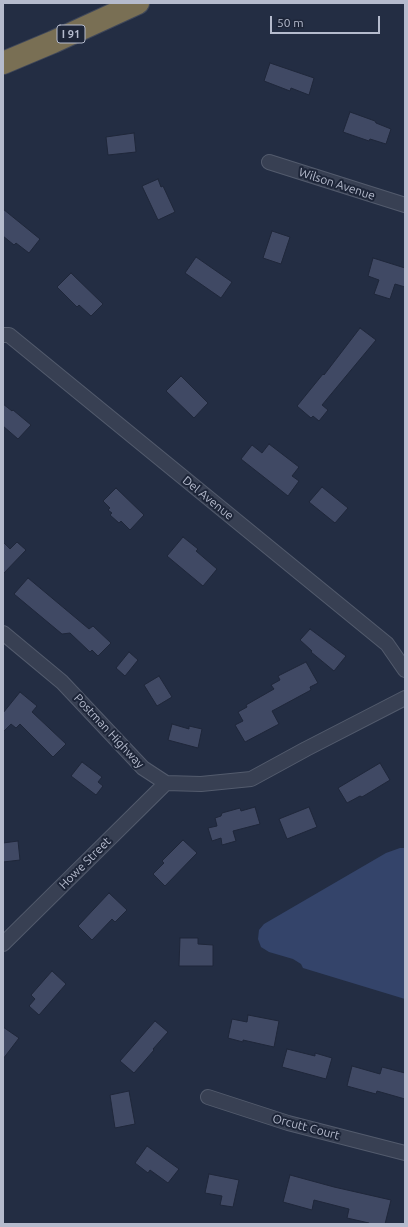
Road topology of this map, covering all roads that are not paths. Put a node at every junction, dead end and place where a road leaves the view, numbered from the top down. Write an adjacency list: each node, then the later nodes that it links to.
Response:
1 (138, 3): 2 (highway, I 91)
2 (3, 63)
3 (269, 162): 4 (street, Wilson Avenue)
4 (405, 205)
5 (3, 334): 7 (street, Del Avenue)
6 (3, 633): 9 (street, Postman Highway)
7 (405, 670)
8 (405, 698): 9 (street)
9 (166, 783): 10 (street, Howe Street)
10 (3, 944)
11 (208, 1097): 12 (street, Orcutt Court)
12 (405, 1153)

